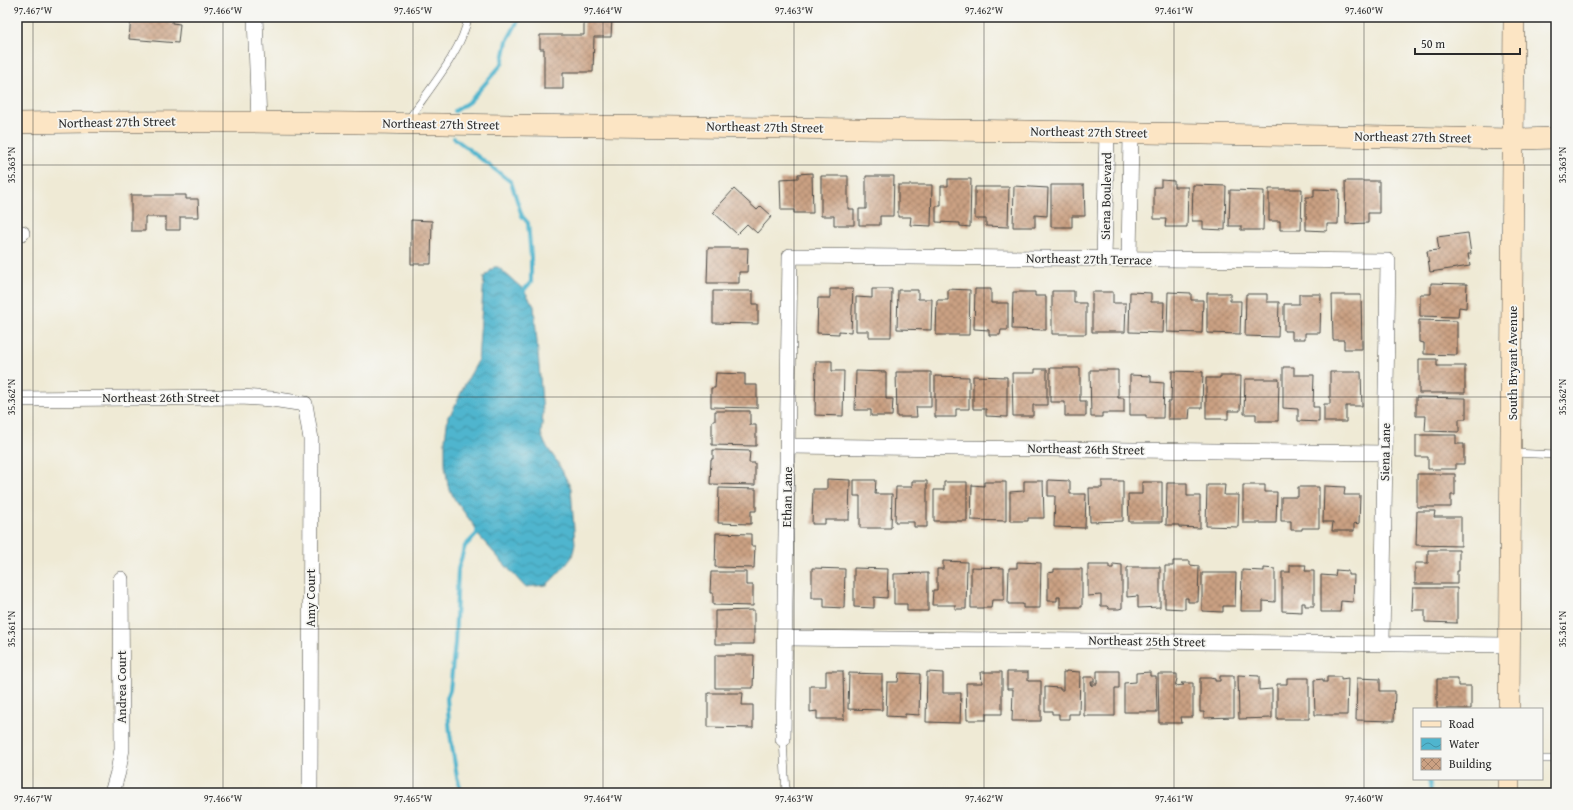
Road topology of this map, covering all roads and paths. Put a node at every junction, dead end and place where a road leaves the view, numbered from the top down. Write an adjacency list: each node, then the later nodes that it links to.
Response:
1 (255, 17): 4 (street)
2 (468, 17): 6 (lane)
3 (1514, 17): 10 (street, South Bryant Avenue)
4 (259, 122): 5 (street, Northeast 27th Street); 6 (street, Northeast 27th Street)
5 (17, 123)
6 (405, 124): 7 (street, Northeast 27th Street)
7 (1107, 132): 8 (street, Northeast 27th Street); 12 (street, Siena Boulevard)
8 (1131, 132): 10 (street, Northeast 27th Street); 13 (street, Siena Boulevard)
9 (1556, 138): 10 (street, Northeast 27th Street)
10 (1514, 139): 19 (street, South Bryant Avenue)
11 (790, 256): 12 (street, Northeast 27th Terrace); 17 (street, Ethan Lane)
12 (1104, 259): 13 (street, Northeast 27th Terrace)
13 (1129, 259): 14 (street, Northeast 27th Terrace)
14 (1388, 261): 18 (street, Siena Lane)
15 (17, 399): 16 (street, Northeast 26th Street)
16 (305, 404): 31 (street, Amy Court)
17 (788, 446): 18 (street, Northeast 26th Street); 22 (street, Ethan Lane)
18 (1385, 453): 23 (street, Siena Lane)
19 (1511, 453): 20 (lane); 24 (street, South Bryant Avenue)
20 (1556, 455)
21 (121, 579): 30 (street, Andrea Court)
22 (785, 638): 23 (street, Northeast 25th Street); 26 (street, Ethan Lane)
23 (1382, 643): 24 (street, Northeast 25th Street)
24 (1510, 644): 25 (street, South Bryant Avenue)
25 (1509, 708)
26 (783, 739): 32 (lane)
27 (1543, 759): 28 (lane)
28 (1556, 759)
29 (1509, 780): 33 (street)
30 (112, 793)
31 (310, 793)
32 (786, 793)
33 (1509, 793)

